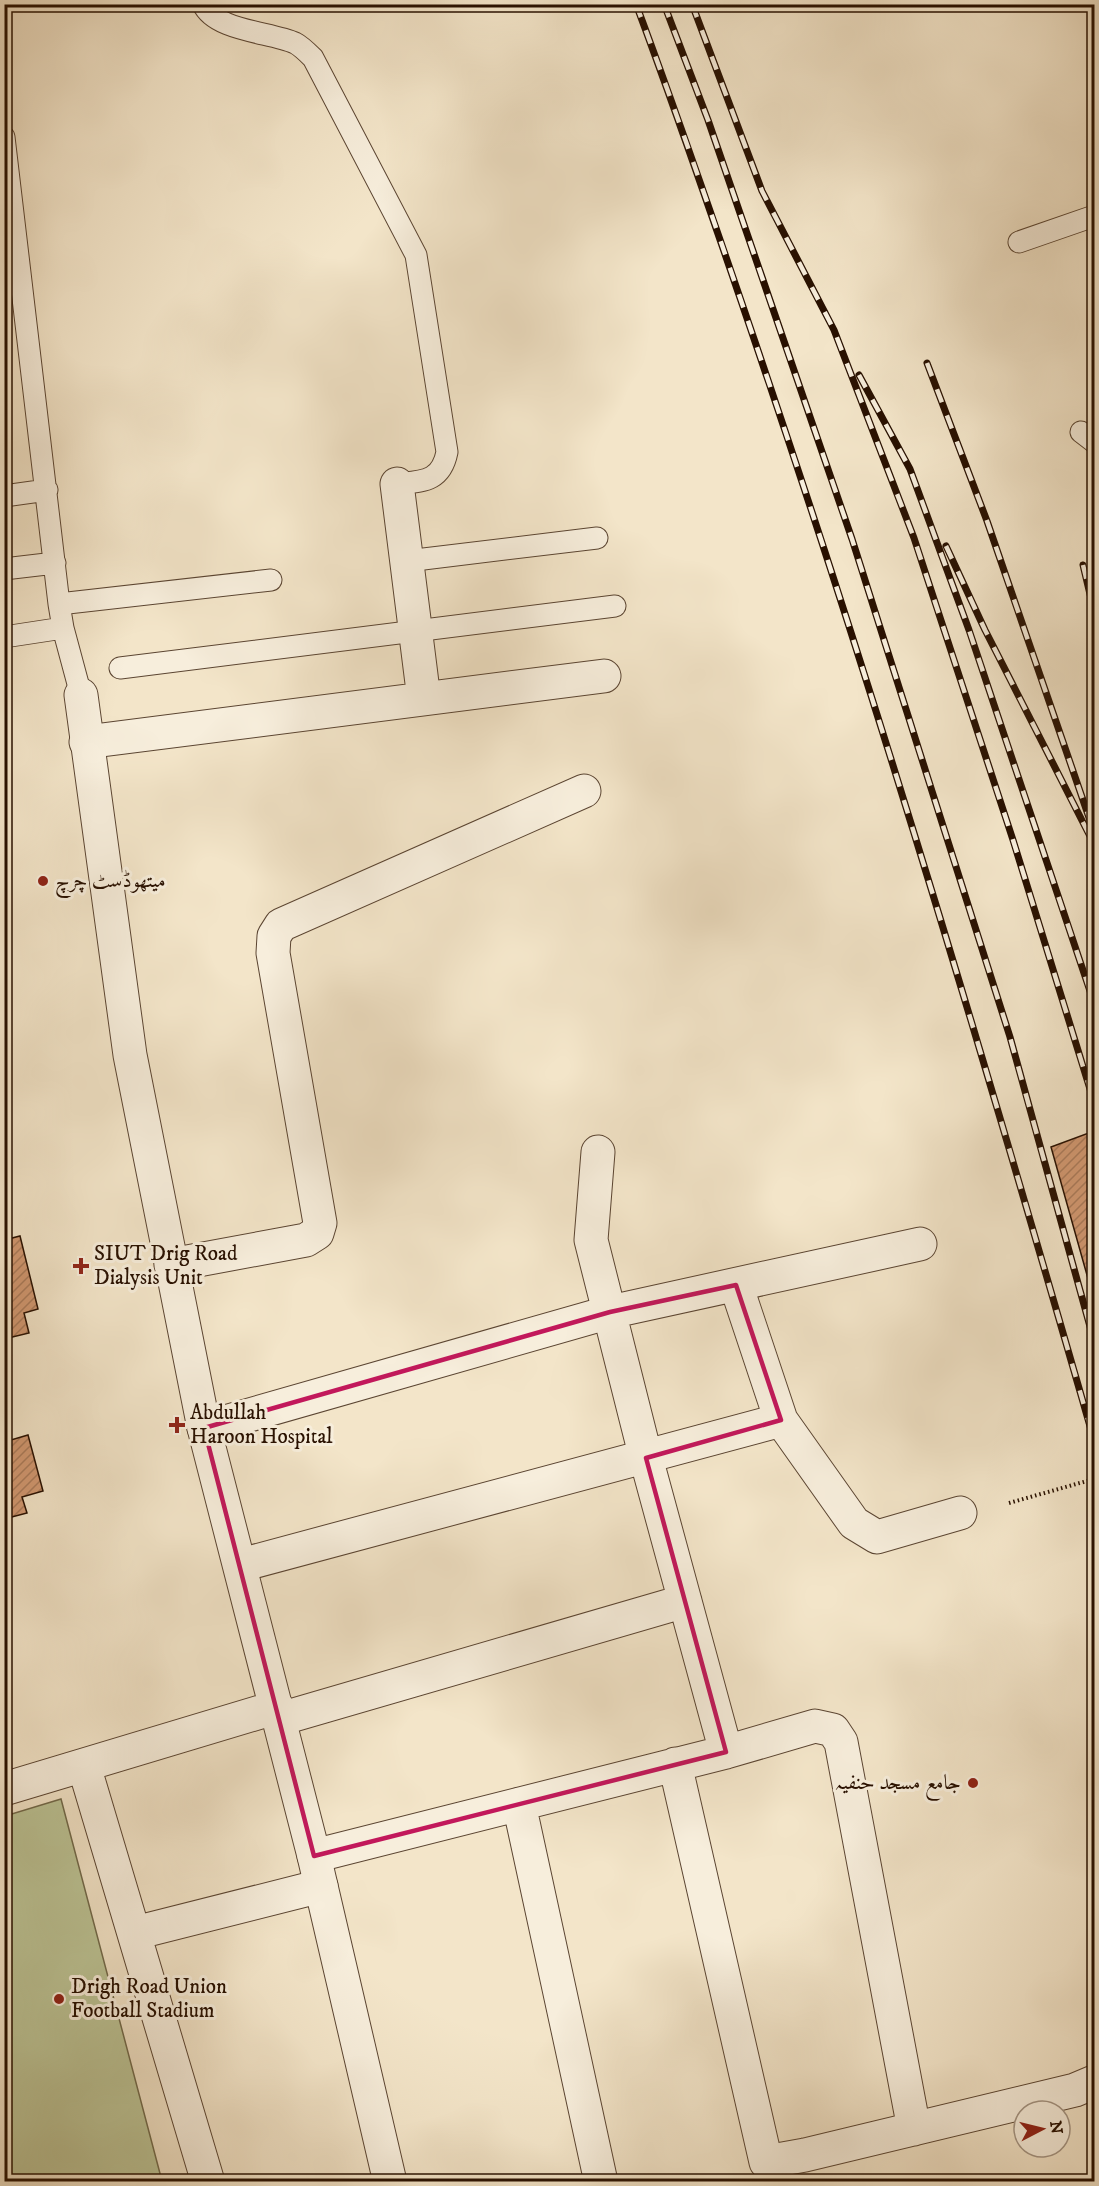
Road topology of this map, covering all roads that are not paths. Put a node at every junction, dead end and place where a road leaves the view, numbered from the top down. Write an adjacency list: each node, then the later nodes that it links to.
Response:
1 (203, 4): 5 (lane)
2 (4, 137): 6 (lane)
3 (1095, 216): 4 (lane)
4 (1019, 242)
5 (397, 484): 9 (street)
6 (47, 490): 7 (lane); 10 (lane)
7 (4, 496)
8 (597, 538): 9 (lane)
9 (407, 561): 16 (street)
10 (55, 563): 11 (lane); 13 (lane)
11 (4, 569)
12 (271, 580): 13 (lane)
13 (59, 604): 15 (lane)
14 (615, 606): 16 (lane)
15 (63, 628): 17 (lane); 20 (lane)
16 (416, 632): 18 (lane); 21 (street)
17 (4, 636)
18 (120, 668)
19 (604, 676): 21 (street)
20 (81, 695): 22 (street)
21 (424, 699): 22 (street)
22 (86, 742): 26 (street)
23 (584, 791): 26 (street)
24 (598, 1152): 28 (street)
25 (920, 1244): 27 (street)
26 (171, 1265): 30 (street)
27 (736, 1285): 28 (street); 29 (street)
28 (610, 1312): 30 (street); 31 (street)
29 (781, 1420): 31 (street); 32 (street)
30 (204, 1428): 33 (street)
31 (646, 1458): 33 (street); 34 (street)
32 (960, 1513)
33 (241, 1565): 35 (street)
34 (685, 1601): 35 (street); 36 (street)
35 (278, 1713): 38 (street); 41 (street)
36 (726, 1752): 37 (street); 44 (street)
37 (675, 1764): 40 (street); 45 (street)
38 (84, 1766): 39 (street); 42 (street)
39 (4, 1789)
40 (519, 1804): 41 (street); 48 (street)
41 (318, 1871): 42 (street); 47 (street)
42 (135, 1933): 46 (street)
43 (1095, 2082): 44 (street)
44 (914, 2129): 45 (street)
45 (808, 2168)
46 (208, 2181)
47 (390, 2181)
48 (601, 2181)

